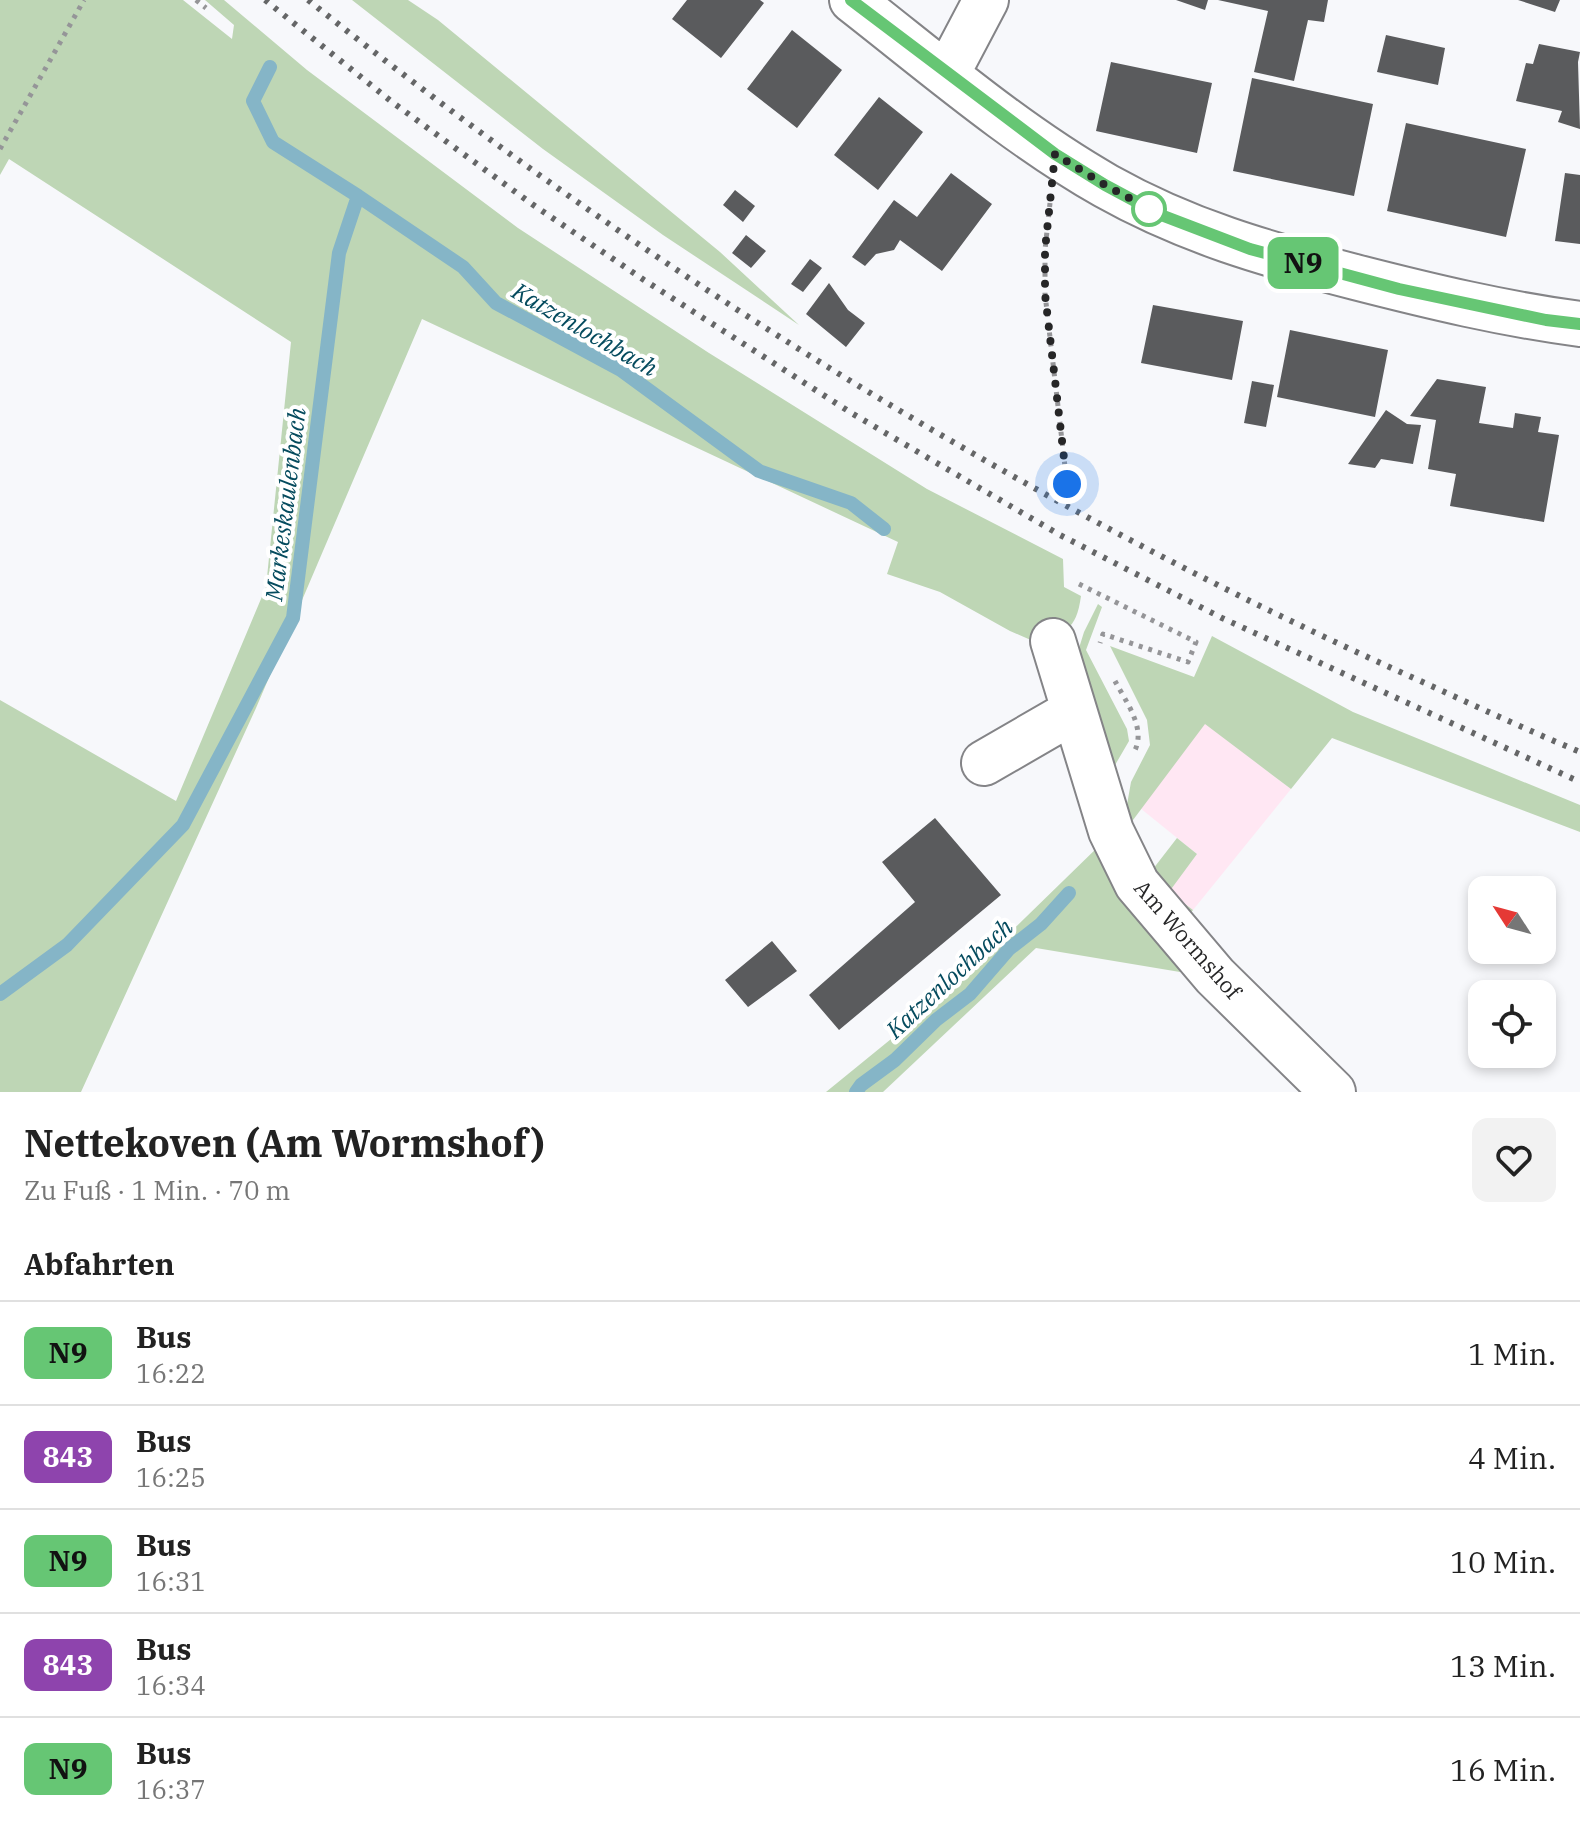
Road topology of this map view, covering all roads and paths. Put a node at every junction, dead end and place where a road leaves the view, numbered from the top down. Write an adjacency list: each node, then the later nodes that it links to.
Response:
1 (84, 0): 7 (path)
2 (196, 0): 5 (path)
3 (852, 0): 6 (street)
4 (986, 0): 6 (street)
5 (206, 8)
6 (947, 74): 8 (street)
7 (0, 149)
8 (1055, 154): 9 (street); 10 (path)
9 (1580, 324)
10 (1067, 484)
11 (1079, 584): 13 (path)
12 (1053, 641): 15 (street, Am Wormshof)
13 (1098, 649)
14 (1111, 674): 16 (path)
15 (1074, 711): 17 (street); 18 (street, Am Wormshof)
16 (1132, 756)
17 (984, 763)
18 (1333, 1092)

